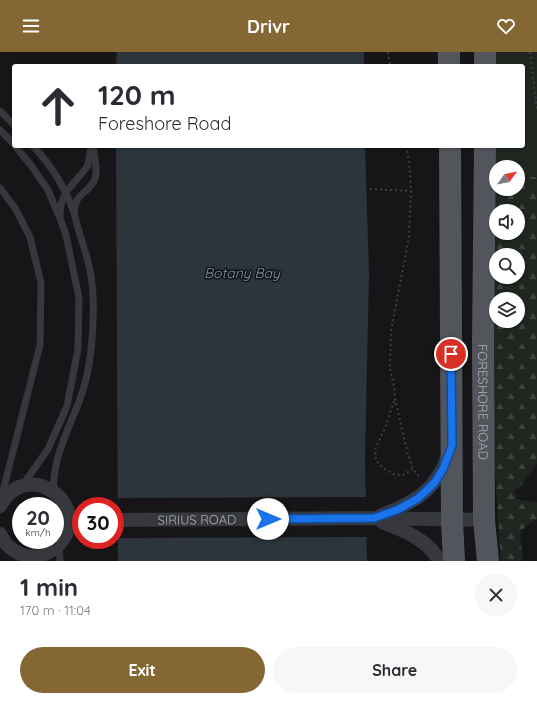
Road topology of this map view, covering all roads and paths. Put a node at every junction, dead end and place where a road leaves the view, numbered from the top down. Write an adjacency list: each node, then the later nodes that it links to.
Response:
1 (388, 52): 5 (path)
2 (449, 52): 6 (main road)
3 (485, 52): 7 (main road)
4 (530, 52): 8 (path)
5 (390, 64)
6 (449, 64)
7 (485, 64)
8 (533, 82): 9 (path); 11 (path)
9 (537, 82)
10 (0, 111): 12 (lane)
11 (537, 111)
12 (12, 123)
13 (0, 130): 14 (lane)
14 (12, 142)
15 (17, 148): 27 (lane)
16 (35, 148): 25 (lane)
17 (92, 148): 25 (lane)
18 (92, 148): 26 (lane)
19 (407, 148): 24 (path)
20 (450, 148): 29 (main road)
21 (485, 148): 37 (main road, FORESHORE ROAD)
22 (0, 188): 32 (lane)
23 (370, 189): 24 (path)
24 (411, 191): 28 (path)
25 (66, 192): 26 (lane); 27 (lane)
26 (74, 213): 31 (lane)
27 (60, 218): 30 (lane)
28 (395, 399): 28 (path)
29 (452, 446): 34 (street, SIRIUS ROAD); 36 (main road)
30 (22, 486): 31 (street); 32 (street)
31 (54, 492): 33 (street)
32 (0, 505)
33 (72, 517)
34 (374, 518): 35 (street, SIRIUS ROAD); 36 (street, SIRIUS ROAD); 45 (street, SIRIUS ROAD)
35 (124, 520)
36 (452, 520): 37 (street, SIRIUS ROAD); 46 (main road)
37 (484, 520): 47 (main road, FORESHORE ROAD)
38 (72, 525): 40 (street)
39 (0, 534): 43 (street)
40 (64, 538)
41 (54, 549): 43 (street)
42 (59, 549): 44 (lane)
43 (23, 558)
44 (60, 561)
45 (439, 561)
46 (454, 561)
47 (488, 561)

